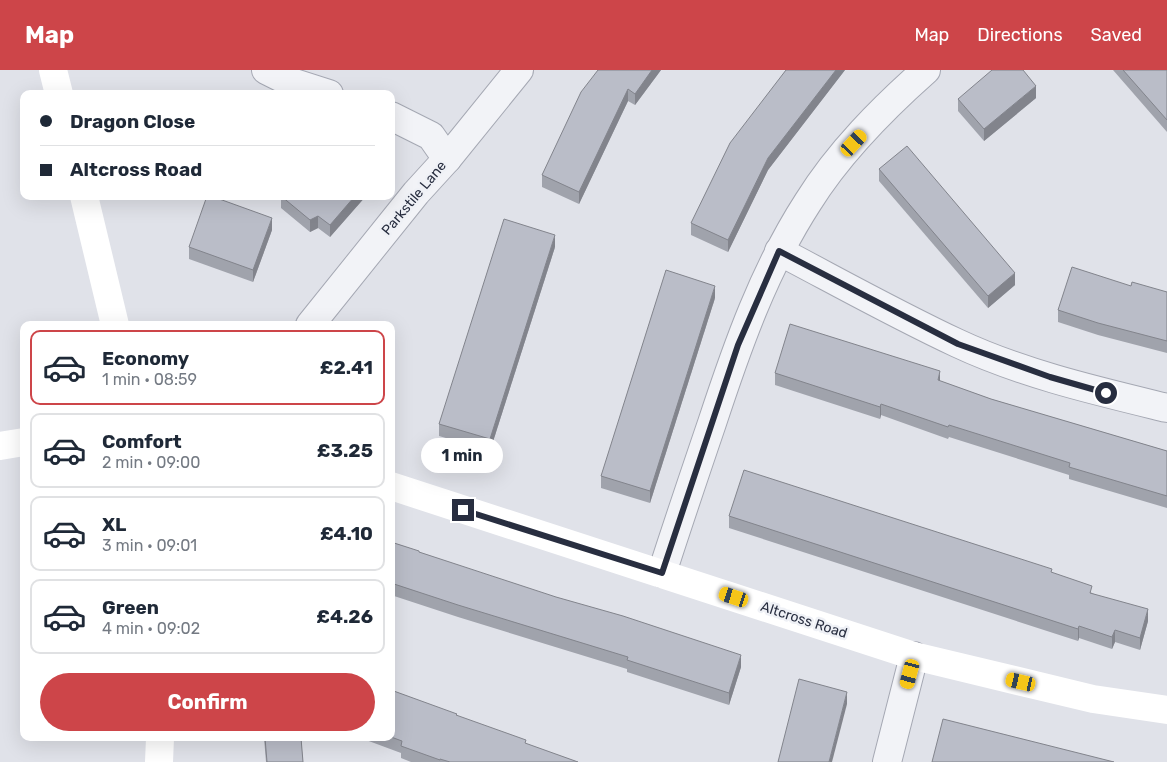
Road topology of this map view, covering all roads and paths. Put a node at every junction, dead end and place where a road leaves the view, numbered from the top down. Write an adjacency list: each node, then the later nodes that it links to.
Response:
1 (53, 70): 5 (street)
2 (266, 70): 6 (street)
3 (518, 70): 8 (street, Parkstile Lane)
4 (926, 70): 10 (street)
5 (58, 90)
6 (315, 90)
7 (395, 118): 8 (street)
8 (447, 159): 12 (street, Parkstile Lane)
9 (85, 200): 11 (street)
10 (779, 251): 13 (street); 17 (street)
11 (114, 321)
12 (313, 321)
13 (1167, 408)
14 (20, 443): 15 (street)
15 (0, 446)
16 (395, 487): 17 (street, Altcross Road)
17 (662, 573): 18 (street, Altcross Road)
18 (914, 656): 19 (street, Altcross Road); 22 (street)
19 (1167, 710)
20 (160, 741): 21 (street)
21 (158, 762)
22 (887, 762)

